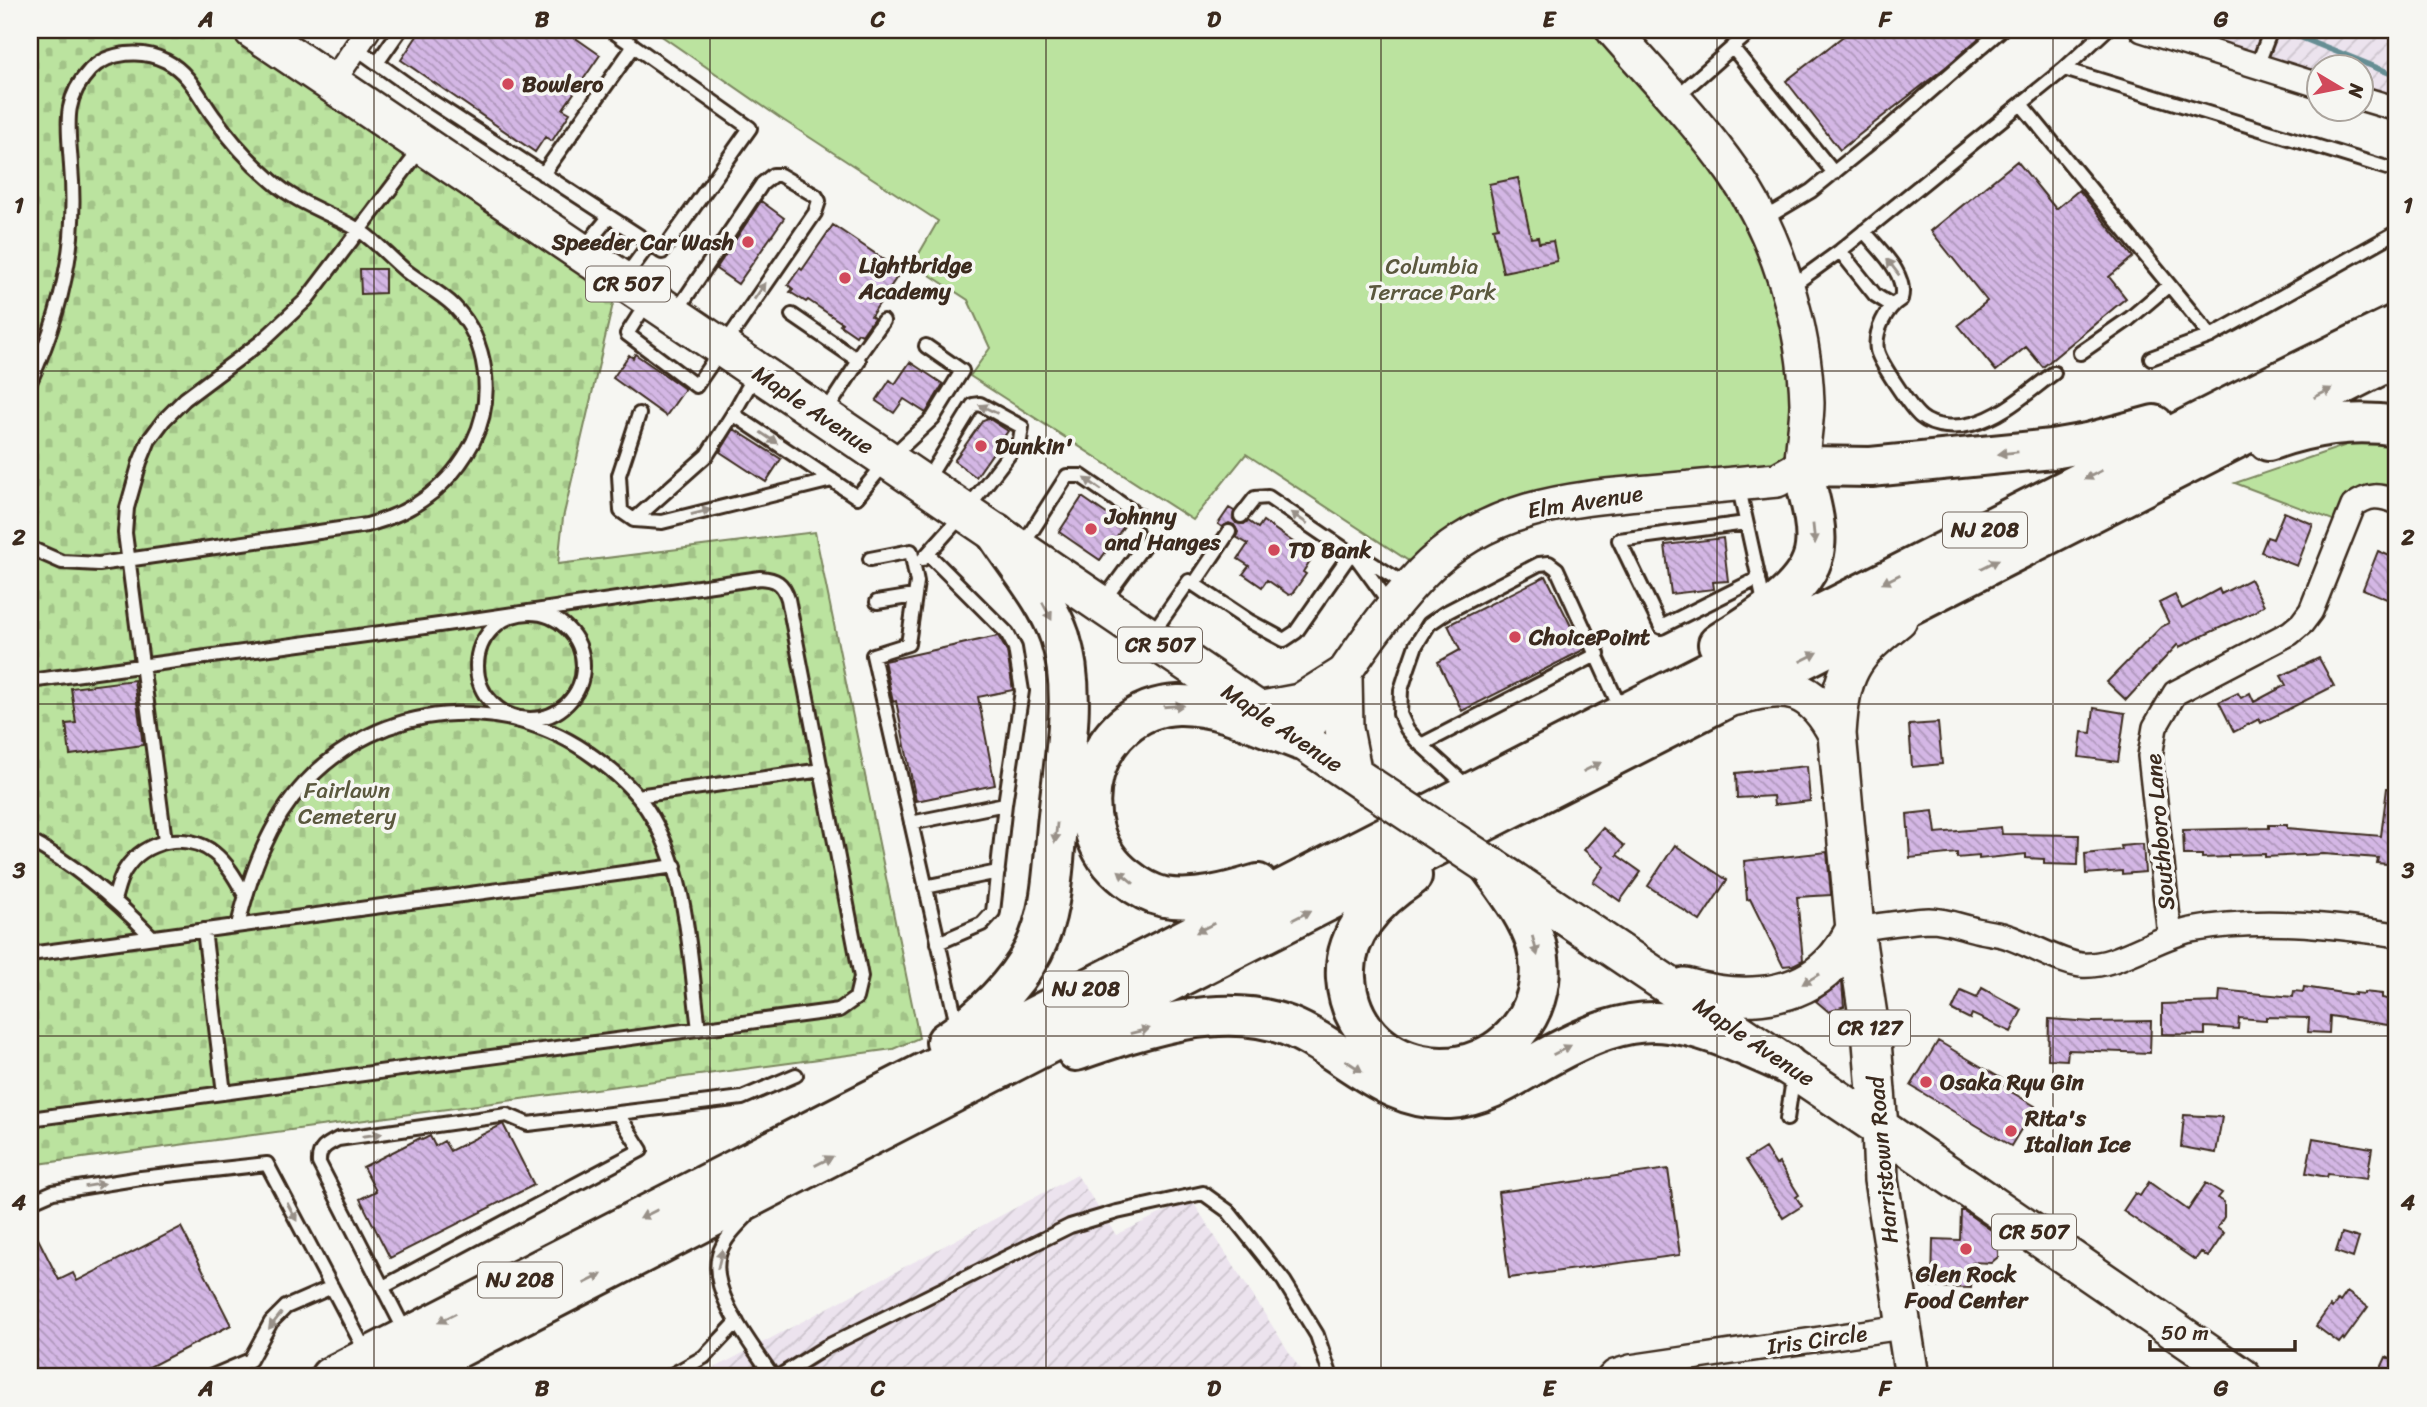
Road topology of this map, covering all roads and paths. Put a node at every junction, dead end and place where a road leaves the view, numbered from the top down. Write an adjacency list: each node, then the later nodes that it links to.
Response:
1 (254, 30): 17 (main road, Maple Avenue / CR 507)
2 (400, 30): 14 (lane)
3 (611, 30): 11 (lane)
4 (1613, 30): 18 (street)
5 (1752, 30): 12 (lane)
6 (2001, 30): 24 (lane)
7 (2106, 30): 15 (lane)
8 (2142, 30): 13 (street)
9 (2271, 30): 13 (lane)
10 (362, 39): 14 (lane); 17 (street)
11 (634, 46): 25 (lane); 31 (lane)
12 (1732, 47): 18 (lane); 24 (lane)
13 (2260, 58): 16 (street)
14 (377, 63): 25 (lane)
15 (2064, 69): 20 (lane); 23 (lane)
16 (2304, 78)
17 (332, 83): 22 (main road, Maple Avenue / CR 507)
18 (1673, 99): 27 (street)
19 (2374, 102): 21 (street)
20 (2021, 104): 29 (lane); 34 (lane)
21 (2397, 110)
22 (423, 146): 28 (lane); 33 (main road, Maple Avenue / CR 507)
23 (2397, 171)
24 (1834, 173): 27 (lane)
25 (543, 174): 26 (lane)
26 (609, 217): 31 (lane); 33 (lane)
27 (1760, 220): 35 (street)
28 (358, 230): 51 (lane); 73 (lane); 73 (lane)
29 (1864, 231): 32 (lane); 37 (lane, one-way to 29)
30 (2397, 232): 41 (lane)
31 (650, 243): 36 (lane)
32 (1840, 251): 35 (lane); 37 (lane)
33 (581, 252): 36 (main road, Maple Avenue / CR 507)
34 (2169, 285): 41 (lane); 44 (lane)
35 (1787, 289): 57 (street)
36 (649, 298): 43 (main road, Maple Avenue / CR 507); 43 (lane); 43 (lane, one-way to 36)
37 (1891, 304): 50 (lane)
38 (792, 316): 48 (lane)
39 (883, 321): 48 (lane)
40 (2397, 324): 45 (highway, NJ 208)
41 (2211, 336): 47 (lane)
42 (926, 346): 56 (lane)
43 (721, 347): 49 (main road, Maple Avenue / CR 507)
44 (2080, 353)
45 (2329, 356): 57 (highway, one-way to 57); 89 (highway, NJ 208, one-way to 89)
46 (2397, 356): 61 (highway, NJ 208, one-way to 46)
47 (2151, 358)
48 (856, 359): 54 (lane)
49 (757, 371): 53 (lane); 54 (main road, Maple Avenue / CR 507)
50 (2054, 373)
51 (30, 382)
52 (639, 414): 65 (lane)
53 (733, 414): 58 (lane, one-way to 58); 65 (lane)
54 (823, 416): 56 (main road, Maple Avenue / CR 507)
55 (2397, 426): 61 (highway)
56 (887, 461): 58 (lane); 59 (main road, Maple Avenue / CR 507)
57 (1802, 466): 60 (street, Elm Avenue); 76 (highway, one-way to 76)
58 (832, 480): 65 (lane, one-way to 58)
59 (925, 483): 63 (main road, Maple Avenue / CR 507); 63 (lane, one-way to 59)
60 (1738, 484): 66 (lane); 79 (street, Elm Avenue)
61 (2131, 491): 77 (highway, NJ 208, one-way to 61)
62 (2397, 502): 114 (street, Southboro Lane)
63 (965, 512): 68 (main road, Maple Avenue / CR 507); 70 (lane)
64 (1241, 516): 71 (lane, one-way to 64)
65 (634, 520)
66 (1746, 523): 76 (lane); 76 (lane)
67 (1229, 532): 75 (lane)
68 (1008, 542): 81 (main road, Maple Avenue / CR 507); 81 (lane, one-way to 68); 120 (highway, one-way to 120)
69 (30, 548): 73 (lane)
70 (928, 554): 74 (lane); 100 (lane)
71 (1356, 557): 75 (lane); 79 (lane); 79 (lane)
72 (870, 559): 74 (lane)
73 (128, 562): 85 (lane)
74 (915, 569): 78 (lane)
75 (1194, 584): 83 (lane)
76 (1763, 594): 89 (highway)
77 (1930, 595): 88 (highway, NJ 208, one-way to 77); 92 (main road, Harristown Road)
78 (914, 596): 80 (lane); 101 (lane)
79 (1401, 597): 86 (street, Elm Avenue)
80 (877, 602)
81 (1101, 604): 83 (main road, Maple Avenue / CR 507)
82 (520, 613): 85 (lane); 91 (lane); 91 (lane); 95 (lane)
83 (1149, 638): 90 (main road, Maple Avenue / CR 507)
84 (1598, 654): 89 (lane); 94 (lane); 94 (lane)
85 (142, 666): 87 (lane); 103 (lane)
86 (1343, 676): 90 (main road); 93 (street, Elm Avenue); 96 (main road)
87 (30, 681)
88 (1727, 699): 92 (main road); 99 (highway, NJ 208, one-way to 88)
89 (1632, 710): 97 (highway, NJ 208)
90 (1257, 711): 93 (main road, Maple Avenue / CR 507)
91 (519, 719): 98 (lane); 108 (lane)
92 (1837, 734): 111 (main road, Harristown Road / CR 127)
93 (1300, 740): 96 (main road, Maple Avenue / CR 507); 97 (highway, one-way to 93)
94 (1421, 745): 97 (lane)
95 (822, 770): 98 (lane); 119 (lane)
96 (1361, 780): 105 (main road, Maple Avenue / CR 507, bridge)
97 (1467, 794): 129 (highway, NJ 208, one-way to 129)
98 (637, 796): 104 (lane)
99 (1531, 798): 105 (highway, one-way to 99); 128 (highway, NJ 208, one-way to 99)
100 (1005, 804): 101 (lane); 106 (lane)
101 (911, 823): 107 (lane)
102 (30, 841): 109 (lane)
103 (165, 841): 108 (lane); 109 (lane)
104 (674, 866): 110 (lane); 119 (lane)
105 (1490, 866): 118 (main road, Maple Avenue / CR 507)
106 (998, 872): 107 (lane); 116 (lane)
107 (925, 887): 116 (lane)
108 (246, 897): 110 (lane)
109 (114, 900): 115 (lane)
110 (239, 925): 112 (lane)
111 (1856, 929): 114 (street); 118 (main road, one-way to 118); 127 (main road, Harristown Road / CR 127)
112 (204, 930): 115 (lane); 123 (lane)
113 (2397, 935): 114 (street)
114 (2170, 936)
115 (152, 937): 117 (lane)
116 (938, 943): 120 (lane)
117 (30, 954)
118 (1663, 980): 121 (main road, Maple Avenue / CR 507)
119 (699, 1029): 123 (lane)
120 (959, 1032): 129 (highway)
121 (1790, 1067): 126 (lane); 127 (main road, Maple Avenue / CR 507); 128 (highway, one-way to 121)
122 (796, 1075): 124 (lane)
123 (224, 1093): 125 (lane)
124 (618, 1114): 133 (lane); 133 (lane, one-way to 124)
125 (30, 1119)
126 (1787, 1119)
127 (1879, 1127): 135 (street, Harristown Road / CR 127); 146 (main road, Maple Avenue / CR 507)
128 (871, 1137): 130 (highway, NJ 208, one-way to 128)
129 (710, 1183): 136 (highway, NJ 208, one-way to 136)
130 (776, 1185): 134 (lane, one-way to 130); 140 (highway, NJ 208, one-way to 130)
131 (30, 1202): 132 (lane, one-way to 132)
132 (332, 1287): 137 (lane); 138 (lane, one-way to 138)
133 (383, 1287): 136 (lane)
134 (737, 1322): 141 (lane); 142 (lane)
135 (1902, 1327): 144 (street, Iris Circle); 145 (street, Harristown Road / CR 127)
136 (409, 1337): 137 (highway, NJ 208)
137 (369, 1357): 139 (highway, NJ 208)
138 (210, 1377)
139 (330, 1377)
140 (402, 1377)
141 (668, 1377)
142 (776, 1377): 143 (lane)
143 (1331, 1377)
144 (1609, 1377)
145 (1912, 1377)
146 (2242, 1377)

